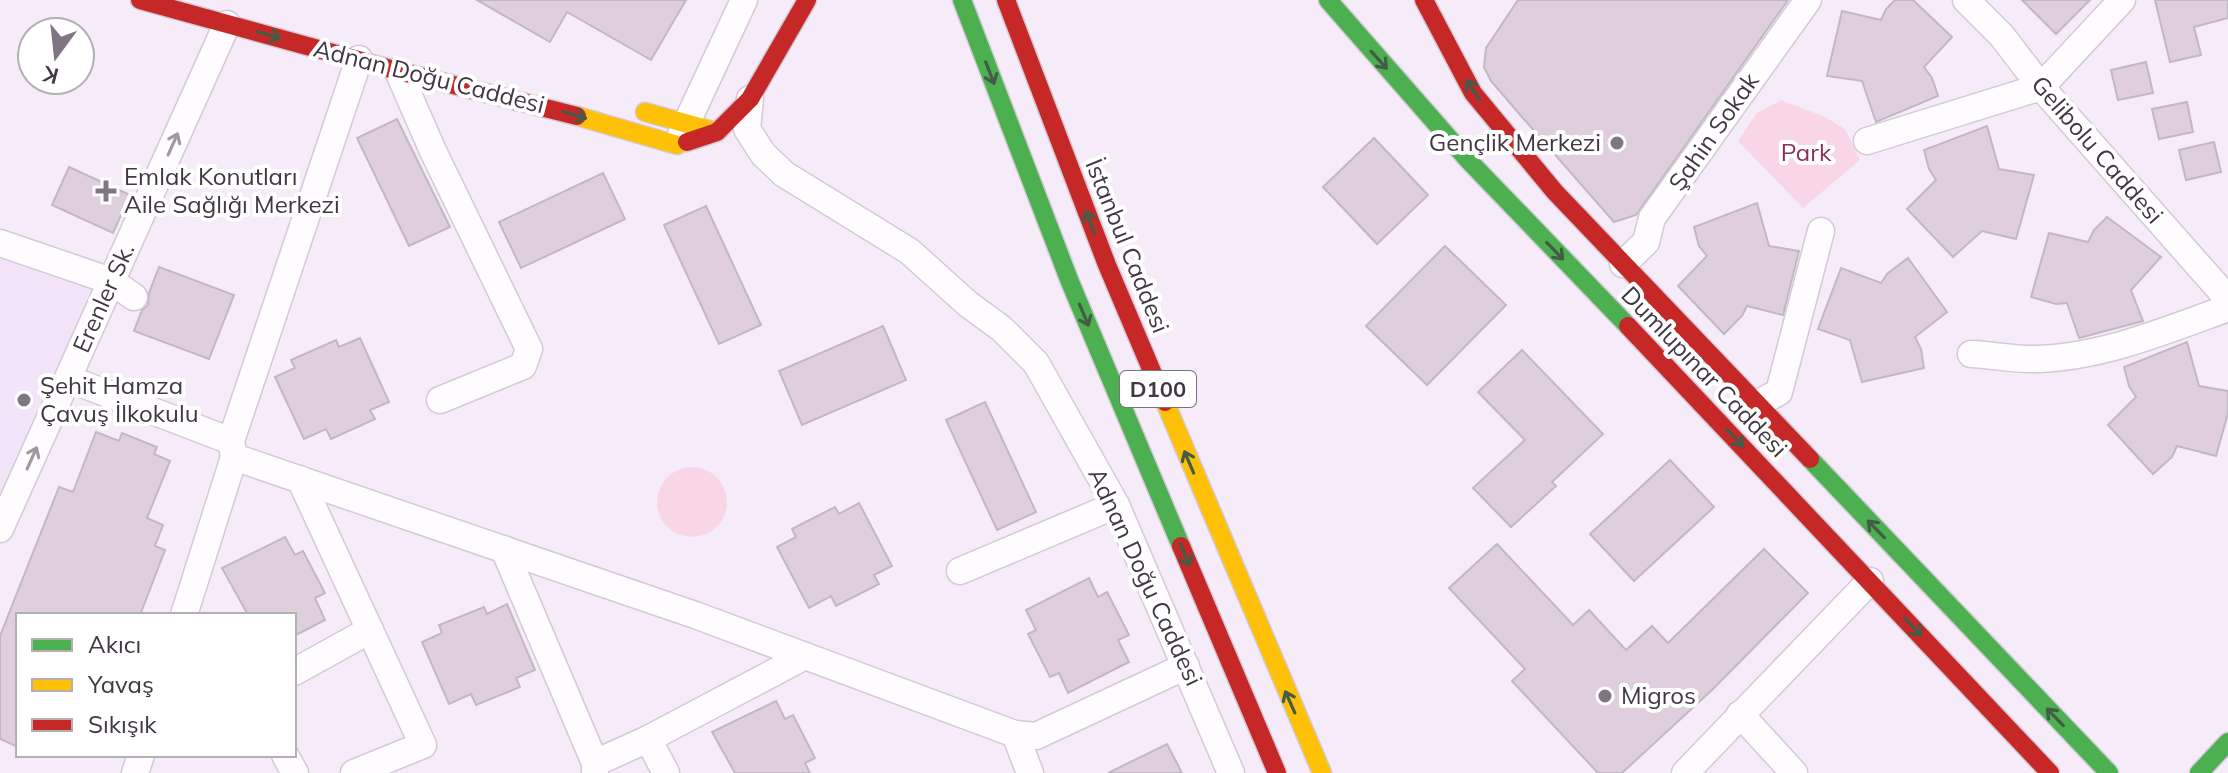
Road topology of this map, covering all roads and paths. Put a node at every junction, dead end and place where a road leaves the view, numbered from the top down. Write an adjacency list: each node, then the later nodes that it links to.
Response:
1 (140, 0): 11 (main road, Adnan Doğu Caddesi)
2 (744, 0): 17 (street)
3 (807, 0): 15 (main road)
4 (962, 0): 51 (main road, one-way to 51)
5 (1006, 0): 52 (main road, İstanbul Caddesi / D100, one-way to 5)
6 (1328, 0): 36 (main road, Dumlupınar Caddesi, one-way to 36)
7 (1424, 0): 21 (main road, Dumlupınar Caddesi, one-way to 7)
8 (1808, 0): 21 (street, Şahin Sokak)
9 (1966, 0): 14 (street, Gelibolu Caddesi)
10 (2122, 0): 14 (street)
11 (227, 24): 12 (main road, Adnan Doğu Caddesi, one-way to 12); 22 (street, Erenler Sk., one-way to 11)
12 (359, 59): 13 (main road, Adnan Doğu Caddesi); 30 (street)
13 (398, 71): 17 (main road, Adnan Doğu Caddesi, one-way to 17); 28 (street)
14 (2041, 87): 18 (street); 24 (street, Gelibolu Caddesi)
15 (750, 99): 17 (main road); 32 (street, Adnan Doğu Caddesi)
16 (627, 107): 17 (main road)
17 (682, 134)
18 (1867, 141)
19 (1821, 231): 29 (street)
20 (0, 243): 22 (street)
21 (1623, 264): 29 (main road, Dumlupınar Caddesi)
22 (111, 281): 23 (street); 33 (street, Erenler Sk., one-way to 22)
23 (134, 297)
24 (2228, 299)
25 (2228, 308): 26 (street)
26 (1971, 354)
27 (82, 384): 30 (street)
28 (440, 400)
29 (1757, 404): 56 (main road, Dumlupınar Caddesi, one-way to 29)
30 (233, 449): 31 (street); 37 (street)
31 (300, 479): 34 (street); 38 (street)
32 (1116, 505): 35 (street); 40 (street, Adnan Doğu Caddesi)
33 (0, 529)
34 (504, 549): 39 (street); 46 (street)
35 (960, 571)
36 (1870, 581): 42 (street); 55 (main road, Dumlupınar Caddesi, one-way to 55)
37 (185, 613)
38 (370, 630): 41 (street); 47 (street)
39 (805, 656): 43 (street); 44 (street)
40 (1186, 666): 43 (street); 50 (street, Adnan Doğu Caddesi)
41 (296, 671)
42 (1740, 714): 53 (street); 54 (street)
43 (1015, 734): 49 (street)
44 (648, 739): 46 (street); 48 (street)
45 (2228, 742): 57 (main road)
46 (595, 768)
47 (354, 773)
48 (666, 773)
49 (1030, 773)
50 (1231, 773)
51 (1277, 773)
52 (1322, 773)
53 (1685, 773)
54 (1794, 773)
55 (2050, 773)
56 (2109, 773)
57 (2199, 773)

